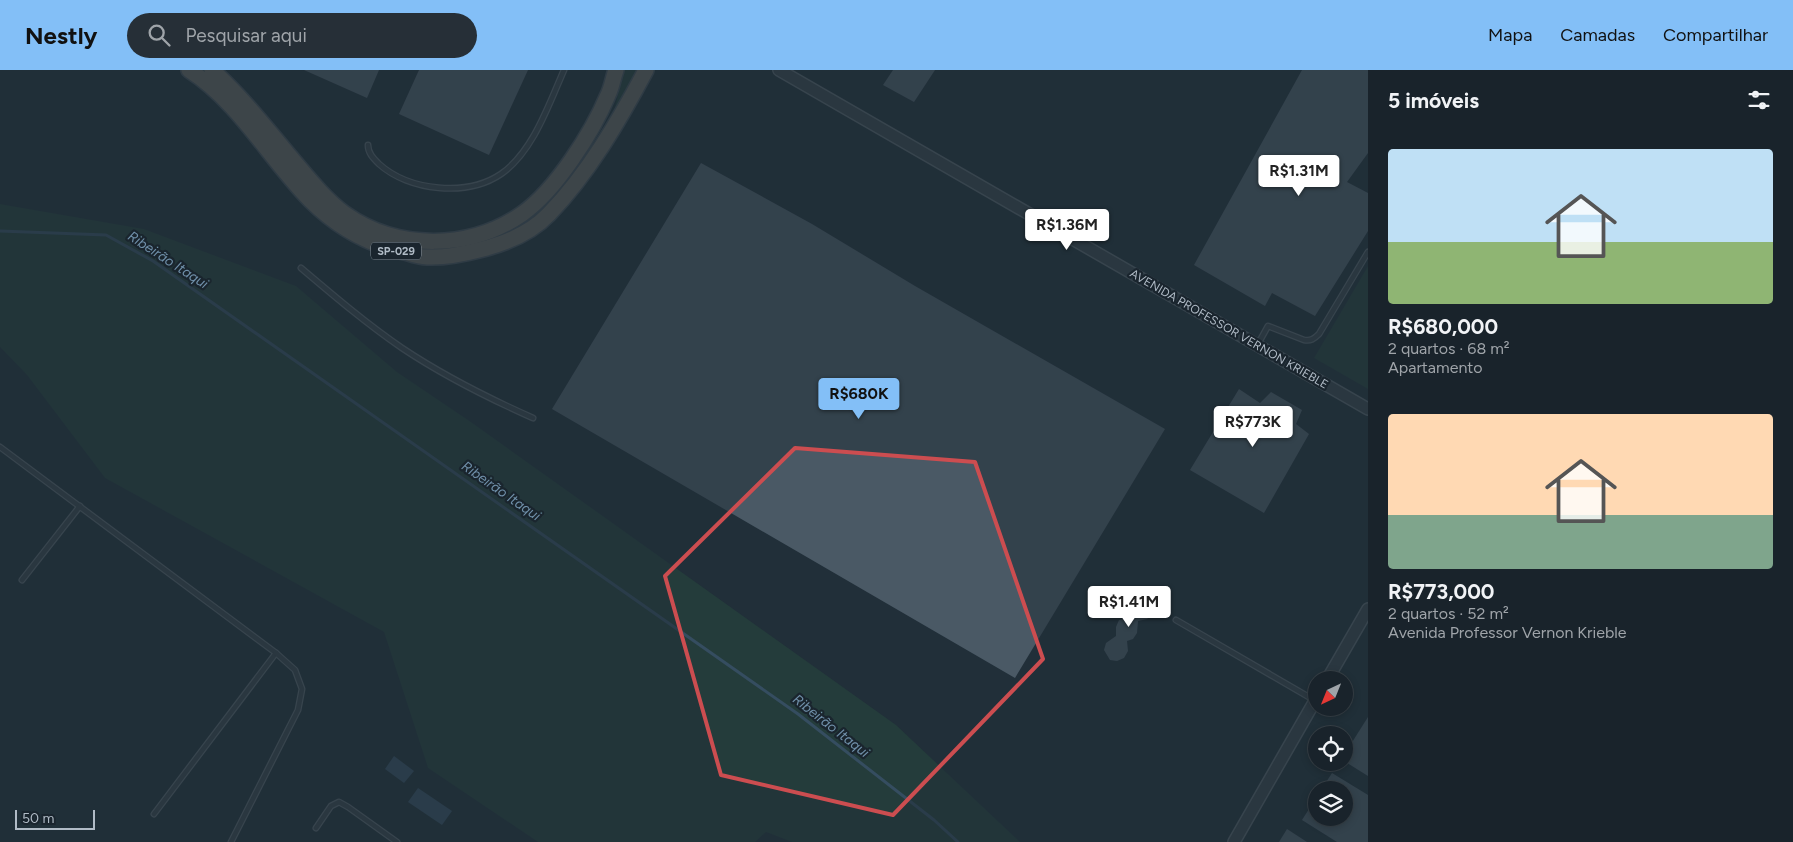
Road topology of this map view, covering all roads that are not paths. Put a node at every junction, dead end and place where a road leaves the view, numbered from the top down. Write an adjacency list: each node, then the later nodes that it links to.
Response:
1 (189, 70): 9 (highway, SP-029)
2 (212, 70): 11 (highway, SP-029)
3 (227, 70): 11 (highway, SP-029)
4 (564, 70): 10 (lane)
5 (616, 70): 11 (highway, SP-029)
6 (646, 70): 9 (highway, SP-029)
7 (656, 70): 9 (highway, SP-029)
8 (779, 70): 14 (street, AVENIDA PROFESSOR VERNON KRIEBLE)
9 (634, 93)
10 (368, 145)
11 (346, 214)
12 (1368, 252): 14 (lane)
13 (301, 268): 16 (lane)
14 (1257, 345): 15 (street, AVENIDA PROFESSOR VERNON KRIEBLE)
15 (1368, 409)
16 (533, 418)
17 (0, 447): 18 (lane)
18 (80, 506): 19 (lane); 22 (lane)
19 (22, 580)
20 (1368, 609): 23 (street)
21 (1176, 620): 24 (lane)
22 (276, 653): 26 (lane); 28 (lane)
23 (1332, 671)
24 (1308, 694)
25 (1308, 713): 30 (street)
26 (154, 814)
27 (316, 828): 29 (lane)
28 (231, 842)
29 (397, 842)
30 (1234, 842)

